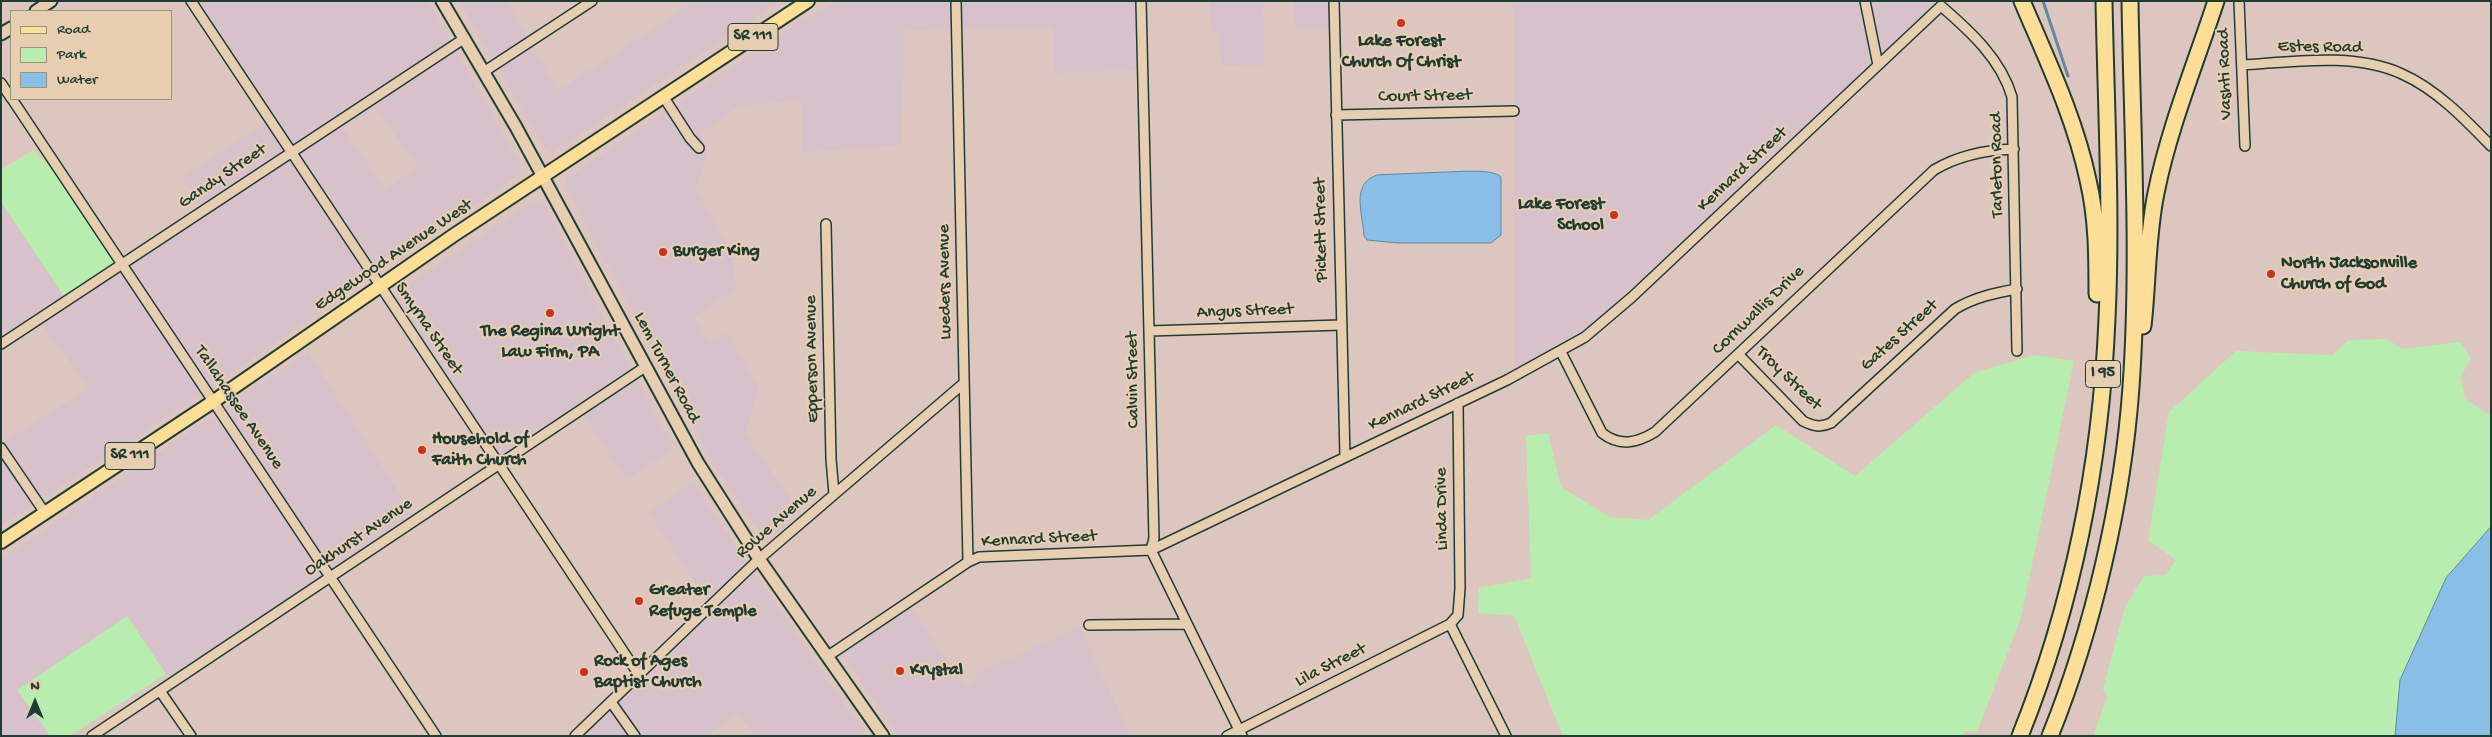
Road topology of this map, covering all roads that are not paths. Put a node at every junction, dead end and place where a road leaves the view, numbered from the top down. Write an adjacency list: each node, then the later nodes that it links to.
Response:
1 (51, 1): 17 (main road)
2 (191, 1): 32 (street, Smyrna Street)
3 (442, 1): 18 (main road, Lem Turner Road)
4 (592, 1): 15 (street)
5 (808, 1): 24 (main road, Edgewood Avenue West / SR 111)
6 (956, 1): 45 (street, Lueders Avenue)
7 (1141, 1): 39 (street, Calvin Street)
8 (1334, 1): 27 (street, Pickett Street)
9 (1865, 1): 19 (street)
10 (2022, 1): 49 (highway)
11 (2104, 1): 49 (highway, I 95)
12 (2130, 1): 48 (highway, I 95)
13 (2216, 1): 48 (highway)
14 (2239, 1): 20 (street, Vashti Road)
15 (579, 5): 21 (street)
16 (1940, 6): 19 (street, Kennard Street); 31 (street, Tarleton Road)
17 (38, 10)
18 (465, 38): 21 (main road, Lem Turner Road); 32 (street, Gandy Street)
19 (1878, 65): 42 (street, Kennard Street)
20 (2242, 65): 28 (street, Vashti Road); 29 (street, Estes Road)
21 (485, 71): 33 (main road, Lem Turner Road)
22 (1, 83): 23 (street, Tallahassee Avenue)
23 (10, 95)
24 (663, 96): 30 (street); 33 (main road, Edgewood Avenue West / SR 111)
25 (13, 100): 35 (street, Tallahassee Avenue)
26 (1514, 111): 27 (street, Court Street)
27 (1336, 115): 38 (street, Pickett Street)
28 (2246, 146)
29 (2491, 146)
30 (699, 148)
31 (2014, 149): 37 (street, Tarleton Road); 43 (street, Cornwallis Drive)
32 (291, 151): 35 (street, Gandy Street); 36 (street, Smyrna Street)
33 (543, 176): 36 (main road, Edgewood Avenue West / SR 111); 44 (main road, Lem Turner Road)
34 (826, 224): 54 (street, Epperson Avenue)
35 (123, 263): 40 (street, Gandy Street); 46 (street, Tallahassee Avenue)
36 (380, 286): 46 (main road, Edgewood Avenue West / SR 111); 53 (street, Smyrna Street)
37 (2017, 288): 41 (street, Tarleton Road); 50 (street, Gates Street)
38 (1341, 325): 39 (street, Angus Street); 52 (street, Pickett Street)
39 (1149, 331): 57 (street, Calvin Street)
40 (1, 344)
41 (2017, 350)
42 (1561, 352): 43 (street, Cornwallis Drive); 47 (street, Kennard Street)
43 (1738, 354): 50 (street, Troy Street)
44 (646, 367): 53 (street, Oakhurst Avenue); 58 (main road, Lem Turner Road)
45 (964, 383): 54 (street, Rowe Avenue); 59 (street, Lueders Avenue)
46 (214, 401): 55 (main road, Edgewood Avenue West / SR 111); 60 (street, Tallahassee Avenue)
47 (1458, 403): 52 (street, Kennard Street); 62 (street, Linda Drive)
48 (2129, 411): 78 (highway, I 95)
49 (2098, 424): 77 (highway, I 95)
50 (1816, 427)
51 (1, 448): 55 (street)
52 (1345, 457): 57 (street, Kennard Street)
53 (499, 464): 60 (street, Oakhurst Avenue); 65 (street, Smyrna Street)
54 (834, 494): 58 (street, Rowe Avenue)
55 (45, 513): 56 (main road, Edgewood Avenue West / SR 111)
56 (1, 542)
57 (1151, 550): 59 (street, Kennard Street); 61 (street)
58 (759, 559): 64 (main road, Lem Turner Road); 65 (street, Rowe Avenue)
59 (968, 562): 64 (street, Kennard Street)
60 (332, 576): 66 (street, Oakhurst Avenue); 71 (street, Tallahassee Avenue)
61 (1186, 624): 63 (street); 68 (street)
62 (1450, 624): 68 (street, Lila Street); 76 (street)
63 (1089, 625)
64 (828, 656): 74 (main road, Lem Turner Road)
65 (639, 675): 67 (street, Rowe Avenue)
66 (160, 691): 69 (street, Oakhurst Avenue); 70 (street)
67 (611, 702): 72 (street, Rowe Avenue); 73 (street)
68 (1240, 733): 75 (street, Lila Street)
69 (92, 736)
70 (190, 736)
71 (436, 736)
72 (575, 736)
73 (635, 736)
74 (883, 736)
75 (1227, 736)
76 (1506, 736)
77 (2020, 736)
78 (2050, 736)

